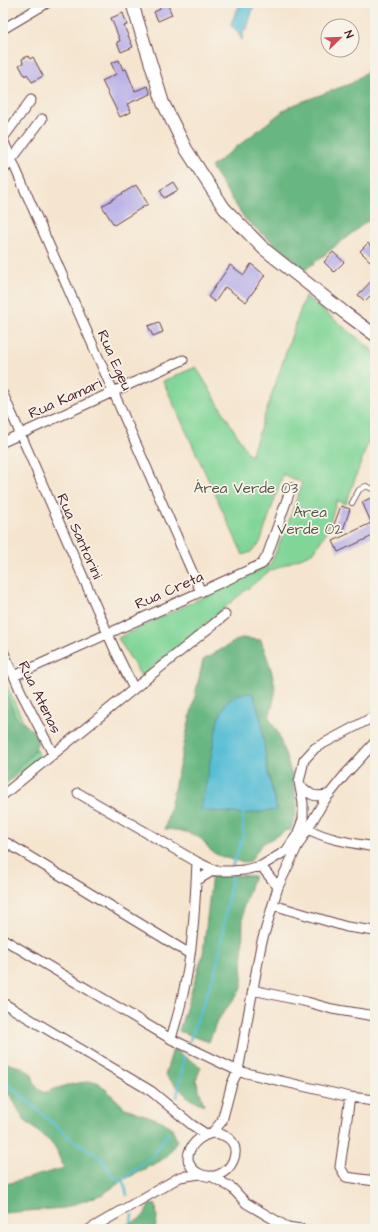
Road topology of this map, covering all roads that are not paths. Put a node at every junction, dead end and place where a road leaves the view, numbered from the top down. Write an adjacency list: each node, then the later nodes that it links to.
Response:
1 (47, 3): 3 (street)
2 (132, 3): 9 (street)
3 (3, 29)
4 (31, 100): 6 (street)
5 (42, 119): 7 (street)
6 (3, 139): 7 (street, Rua Egeu)
7 (12, 160): 8 (street); 11 (street, Rua Egeu)
8 (3, 171)
9 (375, 335)
10 (183, 360): 11 (street, Rua Kamari)
11 (113, 392): 13 (street, Rua Kamari); 18 (street, Rua Egeu)
12 (3, 394): 13 (street, Rua Santorini)
13 (20, 434): 14 (street, Rua Kamari); 20 (street, Rua Santorini)
14 (3, 442)
15 (291, 488): 18 (street, Rua Creta)
16 (375, 490): 17 (lane)
17 (352, 503)
18 (201, 592): 20 (street, Rua Creta)
19 (226, 615): 23 (street)
20 (107, 634): 22 (street, Rua Creta); 23 (street, Rua Santorini)
21 (3, 652): 22 (street, Rua Atenas)
22 (14, 676): 26 (street, Rua Atenas)
23 (134, 689): 26 (street)
24 (375, 716): 27 (street)
25 (375, 742): 29 (street)
26 (53, 754): 30 (street)
27 (300, 784): 29 (street); 35 (street)
28 (78, 793): 34 (street)
29 (330, 794): 31 (street)
30 (3, 795)
31 (308, 829): 33 (street); 38 (street)
32 (6, 843): 42 (street)
33 (375, 847)
34 (197, 862): 36 (street); 37 (street)
35 (261, 866): 36 (street); 38 (street)
36 (214, 870): 37 (street)
37 (196, 881): 42 (street)
38 (278, 887): 39 (street)
39 (273, 904): 40 (street); 43 (street)
40 (375, 932)
41 (3, 939): 46 (street)
42 (190, 954): 46 (street)
43 (253, 990): 45 (street); 47 (street)
44 (3, 1004): 51 (street)
45 (375, 1016)
46 (170, 1039): 47 (street)
47 (238, 1070): 48 (street); 50 (street)
48 (350, 1097): 49 (street); 60 (street)
49 (375, 1100)
50 (222, 1121): 52 (street); 53 (street)
51 (192, 1125): 52 (street); 54 (street)
52 (209, 1134): 53 (street); 54 (street)
53 (229, 1138): 56 (street)
54 (196, 1140): 55 (street)
55 (188, 1156): 57 (street); 59 (street)
56 (228, 1168): 58 (street); 61 (street)
57 (200, 1174): 58 (street); 59 (street)
58 (211, 1176): 61 (street)
59 (180, 1177): 62 (street)
60 (375, 1182)
61 (232, 1188): 63 (street)
62 (90, 1229)
63 (301, 1229)

